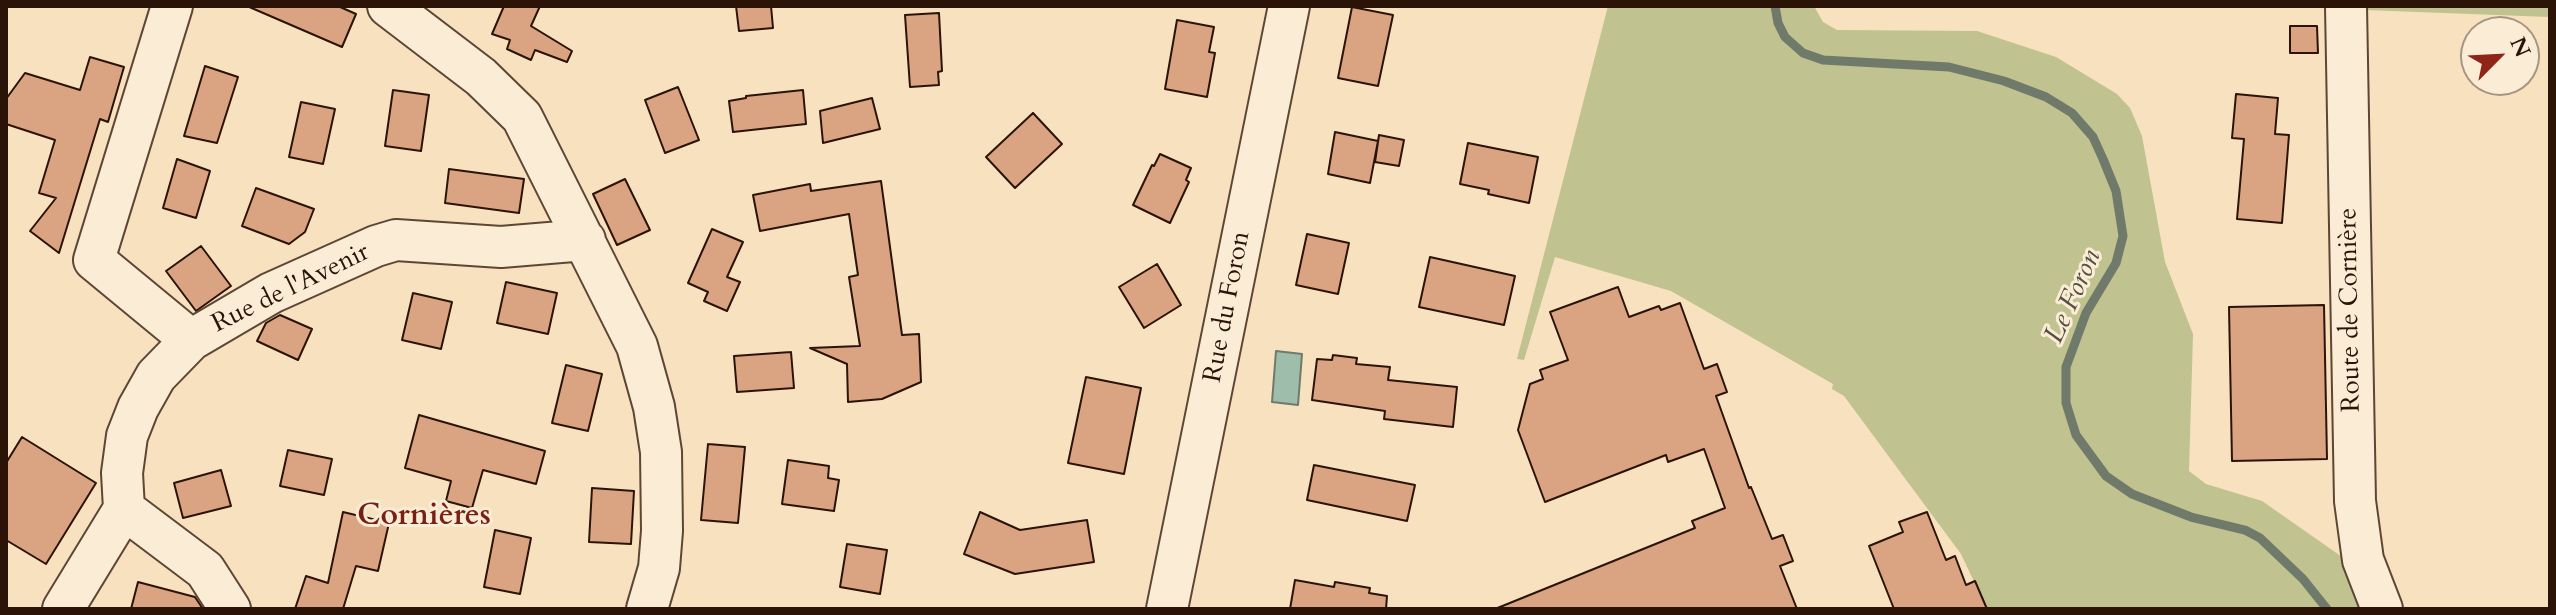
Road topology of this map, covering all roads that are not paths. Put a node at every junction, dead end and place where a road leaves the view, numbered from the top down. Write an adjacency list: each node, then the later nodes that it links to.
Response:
1 (172, 6): 6 (street, Rue de l'Avenir)
2 (388, 6): 5 (street)
3 (1289, 6): 11 (street, Rue du Foron)
4 (2346, 6): 12 (street, Route de Cornière)
5 (585, 240): 6 (street, Rue de l'Avenir); 10 (street)
6 (191, 340): 7 (street, Rue de l'Avenir)
7 (124, 509): 8 (street); 9 (street)
8 (63, 609)
9 (230, 609)
10 (647, 609)
11 (1167, 609)
12 (2382, 609)

